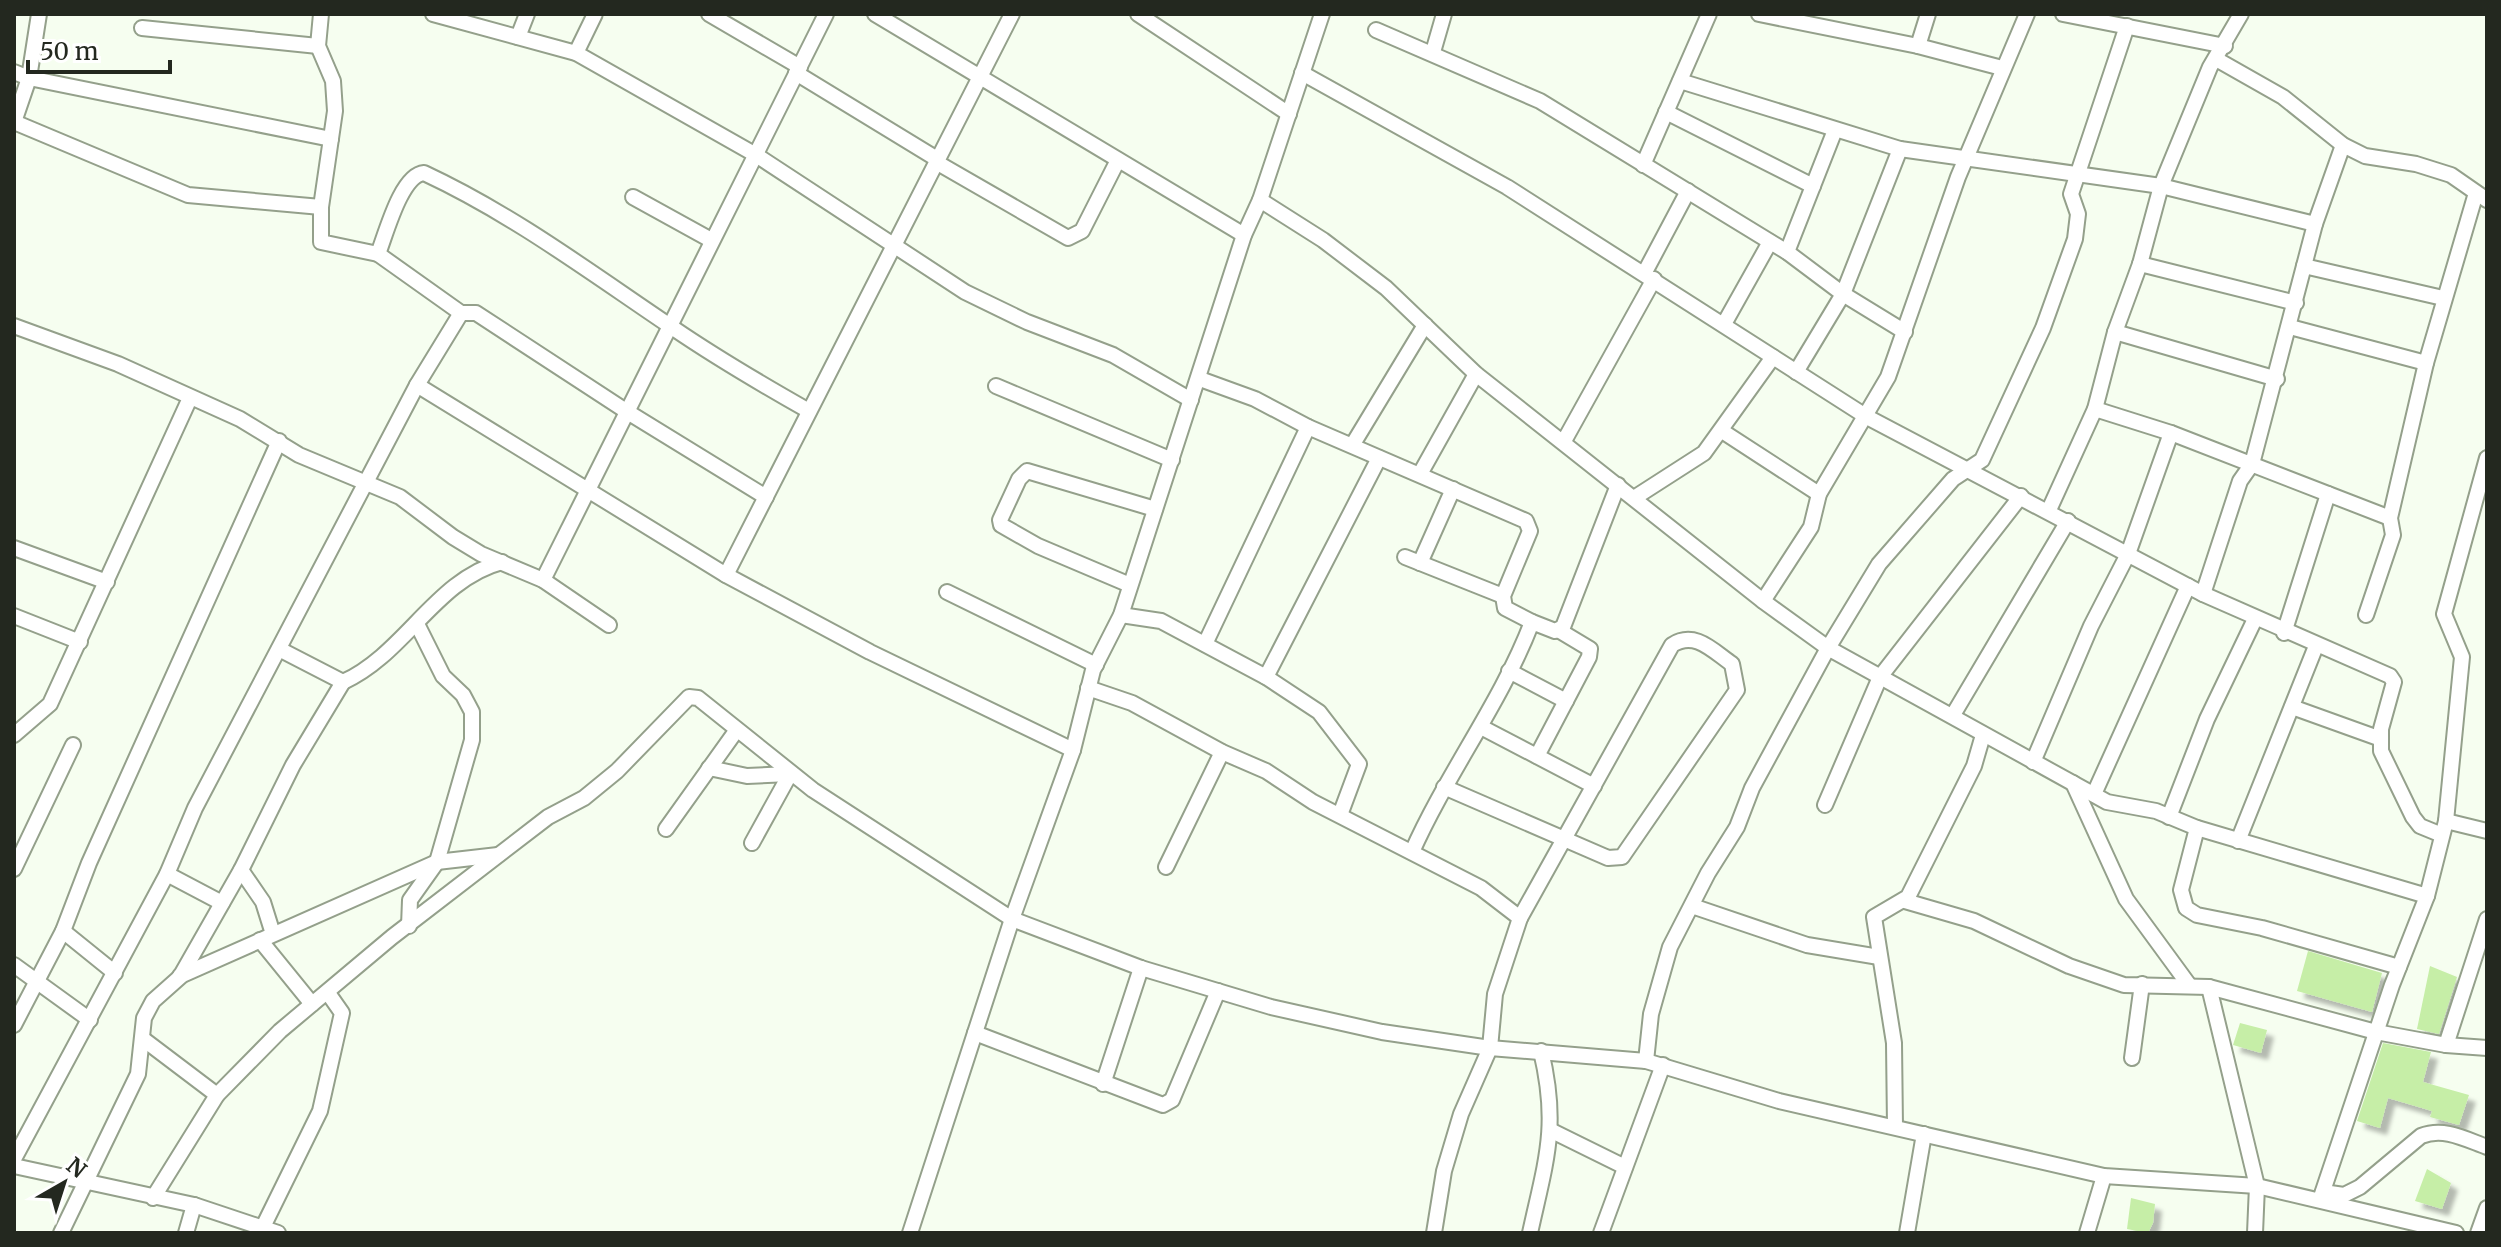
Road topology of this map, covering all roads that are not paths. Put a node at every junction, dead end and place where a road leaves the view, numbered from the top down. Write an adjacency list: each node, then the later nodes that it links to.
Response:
1 (39, 14): 36 (street)
2 (321, 14): 25 (street)
3 (433, 14): 24 (street)
4 (527, 14): 24 (street)
5 (595, 14): 29 (street)
6 (709, 14): 32 (street)
7 (826, 14): 32 (street)
8 (875, 14): 35 (street)
9 (1012, 14): 35 (street)
10 (1138, 14): 39 (street)
11 (1322, 14): 34 (street)
12 (1444, 14): 28 (street)
13 (1709, 14): 37 (street)
14 (1759, 14): 22 (street)
15 (1836, 14): 22 (street)
16 (1928, 14): 26 (street)
17 (2027, 14): 31 (street)
18 (2063, 14): 20 (street)
19 (2241, 14): 27 (street)
20 (2127, 26): 27 (street); 50 (street)
21 (142, 28): 25 (street)
22 (1831, 29): 26 (street)
23 (1376, 30): 28 (street)
24 (518, 37): 29 (street)
25 (318, 46): 42 (street)
26 (1918, 46): 31 (street)
27 (2225, 46): 30 (street)
28 (1433, 52): 49 (street)
29 (576, 53): 45 (street)
30 (2216, 59): 43 (street); 52 (street)
31 (2002, 68): 46 (street)
32 (798, 70): 45 (street); 48 (street)
33 (14, 72): 36 (street)
34 (1302, 73): 39 (street); 67 (street)
35 (978, 77): 47 (street); 48 (street)
36 (29, 78): 40 (street); 42 (street)
37 (1680, 81): 38 (street); 41 (street)
38 (1666, 112): 49 (street); 51 (street)
39 (1289, 114): 56 (street)
40 (14, 122): 57 (street)
41 (1835, 130): 44 (street); 51 (street)
42 (331, 139): 57 (street)
43 (2343, 145): 55 (street); 58 (street)
44 (1900, 149): 46 (street); 68 (street)
45 (756, 155): 60 (street); 62 (street)
46 (1965, 159): 50 (street); 77 (street)
47 (1118, 160): 48 (street); 59 (street)
48 (936, 161): 62 (street)
49 (1643, 165): 53 (street)
50 (2078, 172): 52 (street); 103 (street)
51 (1813, 186): 63 (street)
52 (2161, 186): 58 (street); 65 (street)
53 (1688, 191): 61 (street); 67 (street)
54 (633, 197): 60 (street)
55 (2482, 197): 69 (street)
56 (1260, 200): 59 (street); 73 (street)
57 (321, 207): 64 (street)
58 (2315, 224): 66 (street)
59 (1244, 235): 83 (street)
60 (711, 240): 75 (street)
61 (1770, 242): 63 (street); 72 (street)
62 (893, 246): 88 (street); 91 (street)
63 (1787, 252): 68 (street)
64 (378, 254): 71 (street); 75 (street)
65 (2140, 264): 70 (street); 78 (street)
66 (2304, 266): 69 (street); 70 (street)
67 (1649, 275): 72 (street); 97 (street)
68 (1843, 294): 77 (street); 81 (street)
69 (2443, 298): 80 (street)
70 (2296, 303): 76 (street)
71 (461, 313): 85 (street); 90 (street)
72 (1724, 324): 79 (street)
73 (1425, 325): 82 (street); 98 (street)
74 (14, 326): 87 (street)
75 (670, 326): 90 (street); 91 (street)
76 (2290, 327): 80 (street); 84 (street)
77 (1905, 332): 92 (street)
78 (2115, 332): 84 (street); 89 (street)
79 (1773, 357): 81 (street); 94 (street)
80 (2426, 363): 116 (street)
81 (1796, 372): 92 (street)
82 (1476, 374): 97 (street); 104 (street)
83 (1200, 379): 88 (street); 93 (street)
84 (2277, 379): 102 (street)
85 (417, 385): 105 (street); 108 (street)
86 (996, 386): 101 (street)
87 (190, 398): 96 (street); 125 (street)
88 (1191, 400): 101 (street)
89 (2095, 409): 95 (street); 115 (street)
90 (626, 411): 108 (street); 112 (street)
91 (809, 411): 112 (street)
92 (1867, 417): 103 (street); 109 (street)
93 (1308, 427): 98 (street); 142 (street)
94 (1722, 431): 109 (street); 113 (street)
95 (2171, 433): 102 (street); 119 (street)
96 (279, 441): 105 (street); 196 (street)
97 (1564, 441): 106 (street)
98 (1353, 444): 99 (street)
99 (1379, 458): 104 (street); 148 (street)
100 (2487, 458): 175 (street)
101 (1172, 460): 114 (street)
102 (2252, 464): 110 (street); 129 (street)
103 (1967, 467): 111 (street); 144 (street)
104 (1420, 474): 107 (street)
105 (367, 485): 121 (street); 145 (street)
106 (1618, 485): 113 (street); 139 (street)
107 (1453, 489): 122 (street); 130 (street)
108 (587, 490): 123 (street); 124 (street)
109 (1819, 494): 131 (street)
110 (2328, 494): 116 (street); 140 (street)
111 (2021, 496): 115 (street); 149 (street)
112 (766, 497): 123 (street)
113 (1634, 498): 131 (street)
114 (1155, 509): 126 (street); 126 (street)
115 (2049, 510): 117 (street)
116 (2390, 518): 133 (street)
117 (2068, 521): 119 (street); 154 (street)
118 (14, 548): 125 (street)
119 (2128, 554): 127 (street); 164 (street)
120 (1405, 557): 122 (street)
121 (502, 562): 124 (street); 137 (street)
122 (1420, 563): 130 (street)
123 (726, 575): 161 (street)
124 (543, 580): 138 (street)
125 (107, 582): 141 (street)
126 (1130, 585): 132 (street)
127 (2188, 586): 129 (street); 170 (street)
128 (947, 592): 146 (street)
129 (2203, 594): 135 (street)
130 (1503, 596): 136 (street)
131 (1763, 601): 144 (street)
132 (1121, 615): 142 (street); 146 (street)
133 (2366, 615)
134 (14, 616): 141 (street)
135 (2255, 619): 140 (street); 173 (street)
136 (1532, 622): 139 (street); 147 (street)
137 (417, 624): 150 (street); 183 (street)
138 (609, 625)
139 (1560, 631): 152 (street)
140 (2284, 633): 143 (street)
141 (80, 642): 157 (street)
142 (1205, 644): 148 (street)
143 (2316, 646): 153 (street); 159 (street)
144 (1828, 648): 149 (street); 191 (street)
145 (279, 649): 150 (street); 187 (street)
146 (1096, 665): 151 (street)
147 (1509, 671): 152 (street); 155 (street)
148 (1266, 677): 172 (street)
149 (1880, 677): 154 (street); 171 (street)
150 (343, 682): 186 (street)
151 (1088, 688): 161 (street); 162 (street)
152 (1566, 701): 163 (street)
153 (2292, 707): 159 (street); 179 (street)
154 (1953, 715): 158 (street)
155 (1481, 727): 163 (street); 169 (street)
156 (736, 731): 165 (street); 166 (street); 182 (street)
157 (14, 735)
158 (1983, 735): 164 (street); 189 (street)
159 (2381, 739): 175 (street)
160 (73, 745): 184 (street)
161 (1073, 750): 193 (street)
162 (1222, 752): 172 (street); 185 (street)
163 (1537, 756): 168 (street)
164 (2033, 762): 167 (street)
165 (709, 768): 166 (street); 176 (street)
166 (790, 774): 180 (street); 193 (street)
167 (2073, 783): 170 (street); 206 (street)
168 (1594, 786): 178 (street); 178 (street)
169 (1444, 787): 178 (street); 181 (street)
170 (2094, 794): 173 (street)
171 (1825, 805)
172 (1340, 815): 181 (street)
173 (2169, 817): 174 (street)
174 (2197, 828): 179 (street); 200 (street)
175 (2444, 828): 177 (street); 188 (street)
176 (666, 829)
177 (2487, 831)
178 (1565, 838): 192 (street)
179 (2238, 841): 188 (street)
180 (752, 843)
181 (1412, 852): 192 (street)
182 (499, 855): 183 (street); 195 (street)
183 (437, 862): 195 (street); 197 (street)
184 (15, 866)
185 (1166, 867)
186 (241, 870): 190 (street); 197 (street)
187 (167, 874): 190 (street); 202 (street)
188 (2427, 896): 200 (street)
189 (1905, 901): 198 (street); 205 (street)
190 (222, 903): 203 (street)
191 (1692, 906): 198 (street); 221 (street)
192 (1520, 918): 217 (street)
193 (1012, 919): 201 (street); 214 (street)
194 (2487, 919): 216 (street)
195 (409, 926): 209 (street)
196 (63, 931): 202 (street); 204 (street)
197 (266, 937): 203 (street); 210 (street)
198 (1879, 957): 225 (street)
199 (14, 965): 204 (street)
200 (2399, 967): 213 (street)
201 (1141, 968): 208 (street); 223 (street)
202 (115, 973): 211 (street)
203 (180, 977): 215 (street)
204 (36, 978): 211 (street); 212 (street)
205 (2142, 984): 206 (street); 220 (street)
206 (2189, 985): 207 (street)
207 (2209, 987): 213 (street); 234 (street)
208 (1218, 991): 217 (street); 223 (street)
209 (328, 993): 210 (street); 239 (street)
210 (312, 1004): 224 (street)
211 (90, 1020): 229 (street)
212 (14, 1025)
213 (2376, 1032): 216 (street); 235 (street)
214 (975, 1033): 223 (street); 243 (street)
215 (143, 1039): 224 (street); 233 (street)
216 (2446, 1045): 218 (street)
217 (1490, 1048): 219 (street); 244 (street)
218 (2487, 1048)
219 (1541, 1051): 221 (street); 226 (street)
220 (2132, 1058)
221 (1646, 1061): 222 (street)
222 (1663, 1065): 225 (street); 231 (street)
223 (1103, 1084)
224 (217, 1095): 236 (street)
225 (1895, 1127): 227 (street)
226 (1552, 1131): 231 (street); 245 (street)
227 (1924, 1134): 232 (street); 247 (street)
228 (2487, 1147): 235 (street)
229 (14, 1159)
230 (14, 1166): 233 (street)
231 (1625, 1167): 246 (street)
232 (2104, 1176): 234 (street); 248 (street)
233 (87, 1182): 236 (street); 240 (street)
234 (2257, 1186): 235 (street); 249 (street)
235 (2322, 1196): 250 (street)
236 (153, 1198): 237 (street)
237 (194, 1205): 239 (street); 241 (street)
238 (2487, 1208): 251 (street)
239 (262, 1229): 242 (street)
240 (61, 1233)
241 (186, 1233)
242 (278, 1233)
243 (910, 1233)
244 (1434, 1233)
245 (1530, 1233)
246 (1601, 1233)
247 (1907, 1233)
248 (2087, 1233)
249 (2255, 1233)
250 (2456, 1233)
251 (2478, 1233)

